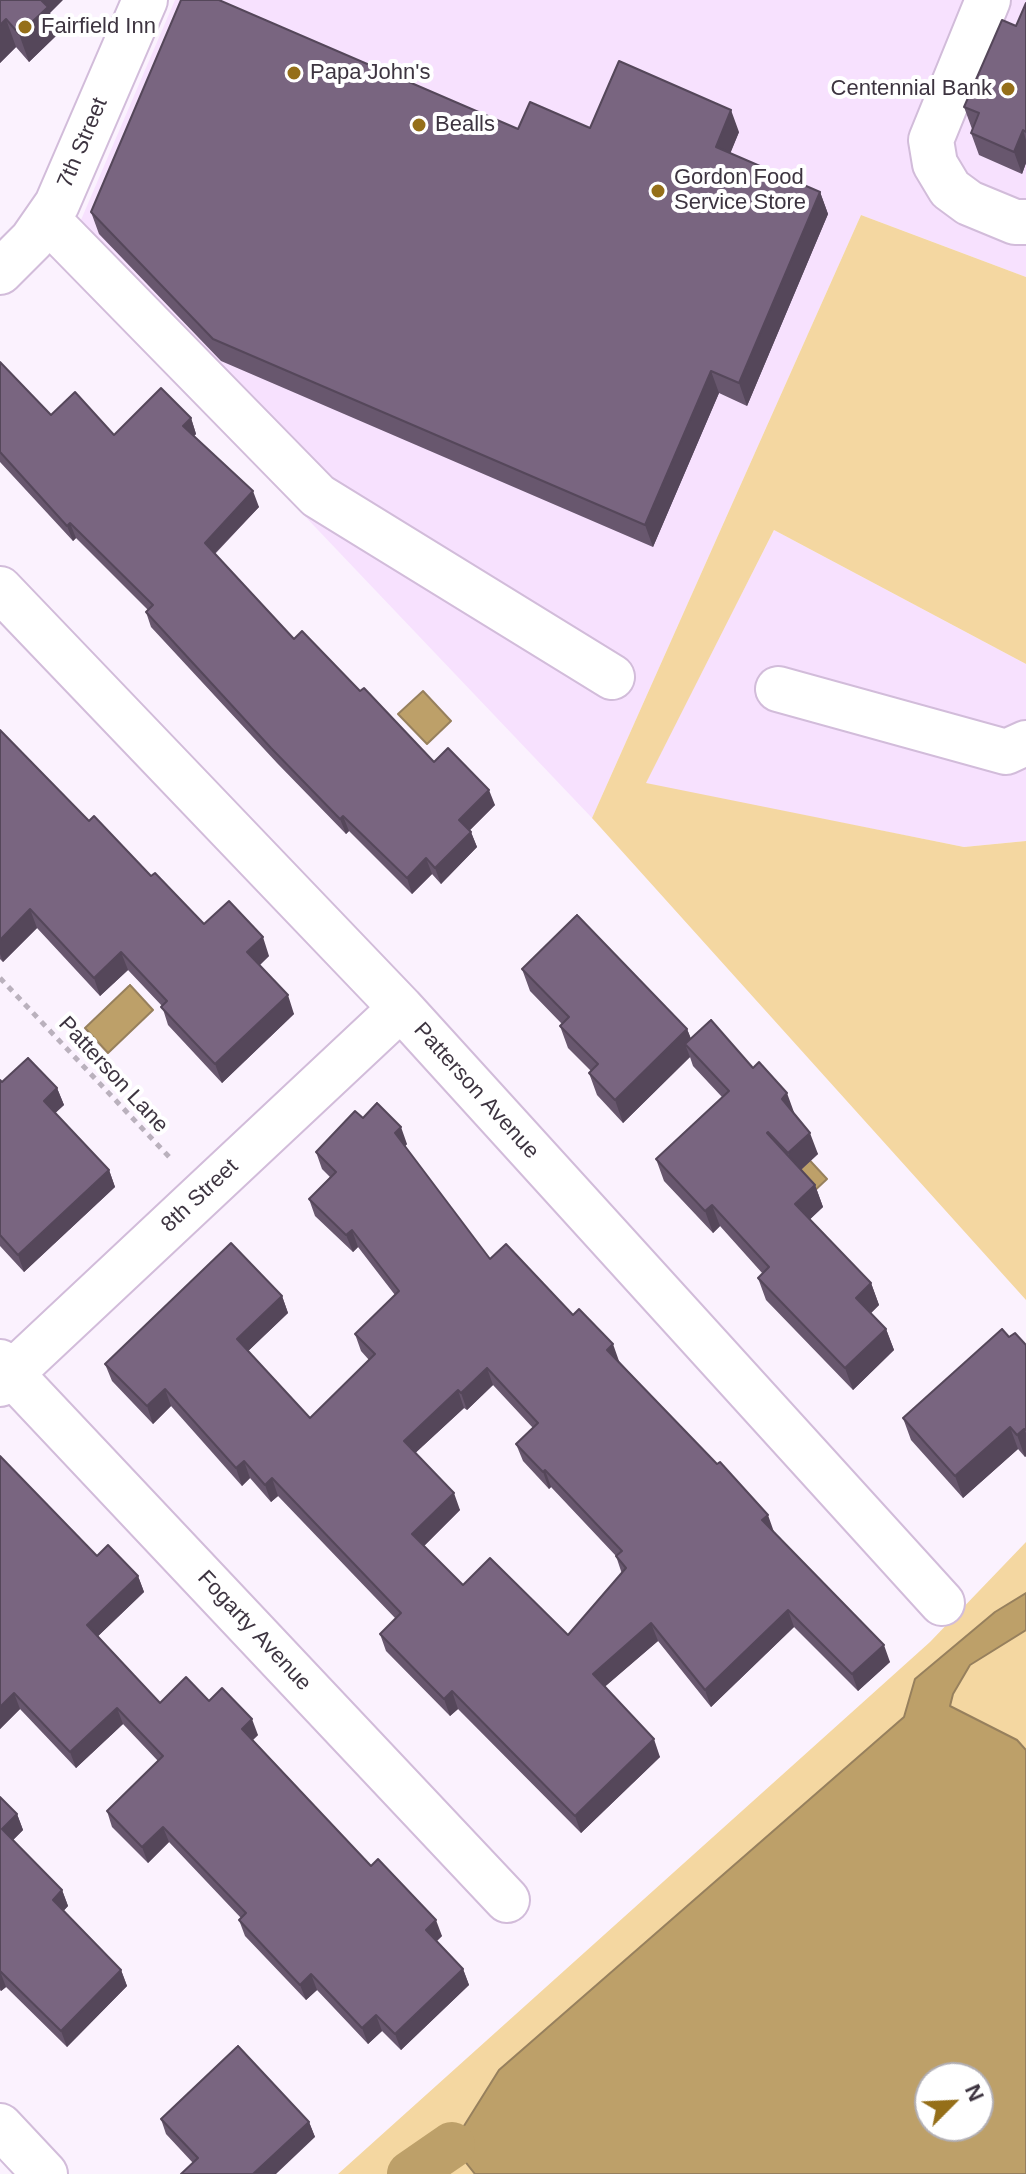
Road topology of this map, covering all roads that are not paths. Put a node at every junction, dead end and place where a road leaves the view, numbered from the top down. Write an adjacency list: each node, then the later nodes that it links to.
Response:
1 (145, 0): 3 (street, 7th Street)
2 (988, 0): 4 (street)
3 (47, 219): 5 (street, 7th Street); 7 (street)
4 (1026, 222)
5 (0, 272)
6 (0, 589): 10 (street, Patterson Avenue)
7 (612, 677)
8 (778, 689): 9 (street)
9 (1026, 743)
10 (401, 1008): 11 (street, 8th Street); 12 (street, Patterson Avenue)
11 (4, 1373): 13 (street, Fogarty Avenue)
12 (942, 1603)
13 (507, 1900)
14 (0, 2126): 15 (street)
15 (45, 2174)

